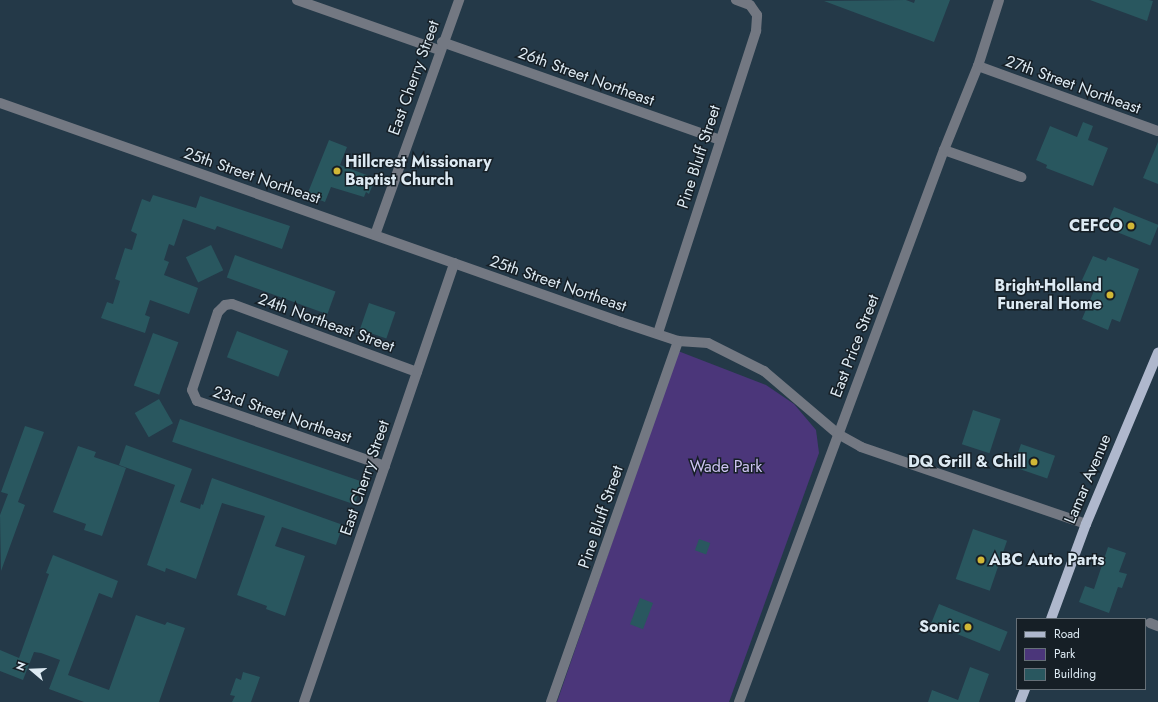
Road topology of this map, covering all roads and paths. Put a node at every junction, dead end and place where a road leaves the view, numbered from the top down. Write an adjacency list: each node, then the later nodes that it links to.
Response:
1 (297, 0): 5 (street, 26th Street Northeast)
2 (459, 0): 5 (street, East Cherry Street)
3 (736, 0): 9 (street, Pine Bluff Street)
4 (999, 0): 6 (street, East Price Street)
5 (441, 46): 9 (street, 26th Street Northeast); 12 (street, East Cherry Street)
6 (978, 66): 8 (street, 27th Street Northeast); 10 (street, East Price Street)
7 (0, 103): 12 (street, 25th Street Northeast)
8 (1158, 131)
9 (720, 140): 14 (street, Pine Bluff Street)
10 (944, 150): 11 (street); 19 (street, East Price Street)
11 (1021, 177)
12 (375, 235): 13 (street, 25th Street Northeast)
13 (454, 263): 14 (street, 25th Street Northeast); 17 (street, East Cherry Street)
14 (658, 333): 15 (street, 25th Street Northeast)
15 (678, 341): 19 (street, 25th Street Northeast); 25 (street, Pine Bluff Street)
16 (1158, 353): 21 (main road, Lamar Avenue)
17 (417, 372): 18 (street, 24th Northeast Street); 20 (street, East Cherry Street)
18 (193, 398): 20 (street, 23rd Street Northeast)
19 (838, 434): 21 (street, 25th Street Northeast); 26 (street, East Price Street)
20 (385, 466): 24 (street, East Cherry Street)
21 (1086, 524): 22 (main road, Lamar Avenue)
22 (1050, 618)
23 (1025, 690): 27 (main road)
24 (304, 702)
25 (551, 702)
26 (739, 702)
27 (1020, 702)

